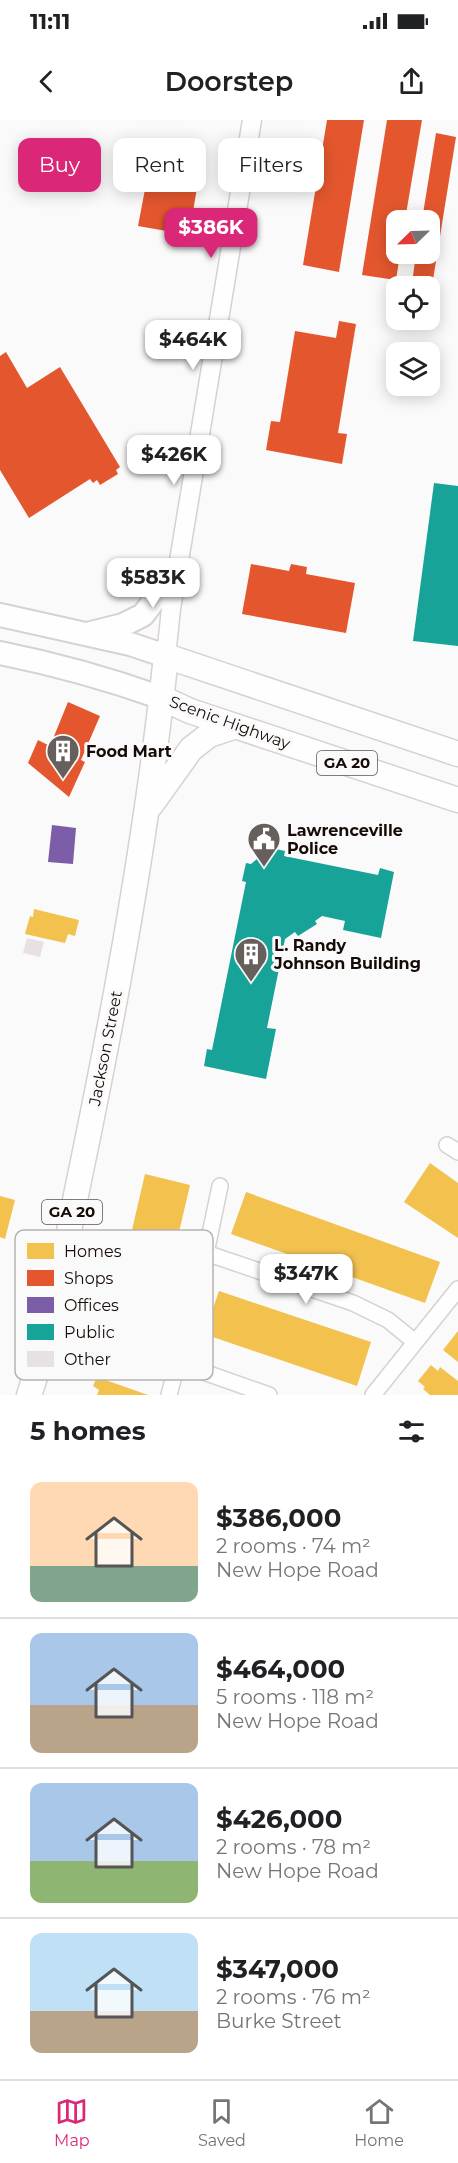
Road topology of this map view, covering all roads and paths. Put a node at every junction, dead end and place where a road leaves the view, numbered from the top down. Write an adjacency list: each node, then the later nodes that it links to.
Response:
1 (252, 120): 2 (street)
2 (178, 567): 4 (main road); 6 (street)
3 (0, 615): 4 (main road)
4 (86, 634): 6 (main road)
5 (0, 653): 7 (main road, Scenic Highway)
6 (166, 656): 7 (highway, Jackson Street); 9 (highway, GA 20)
7 (162, 698): 8 (highway, Scenic Highway); 11 (highway, Jackson Street)
8 (236, 726): 10 (highway, Scenic Highway / GA 20); 11 (highway)
9 (458, 754)
10 (458, 800)
11 (148, 809): 13 (highway, Jackson Street / GA 20)
12 (220, 1185): 14 (street)
13 (68, 1230)
14 (211, 1230)
15 (213, 1255): 17 (street)
16 (458, 1289): 17 (street)
17 (415, 1342): 24 (street)
18 (213, 1375): 23 (street)
19 (33, 1380): 21 (highway, Jackson Street / GA 20)
20 (173, 1380): 22 (street)
21 (29, 1395)
22 (169, 1395)
23 (269, 1395)
24 (373, 1395)

